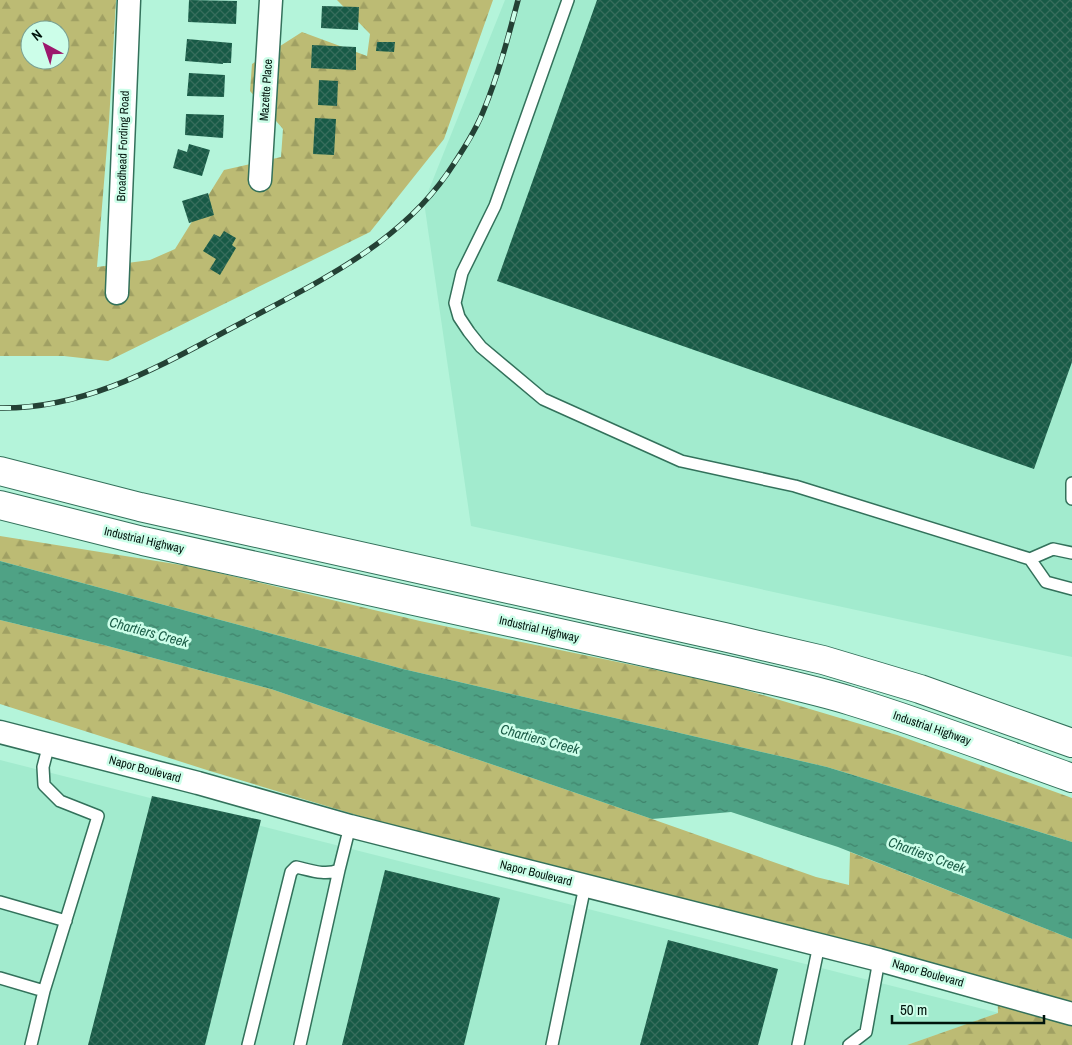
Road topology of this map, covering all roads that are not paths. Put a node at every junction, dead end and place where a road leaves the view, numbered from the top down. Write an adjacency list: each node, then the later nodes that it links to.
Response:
1 (129, 0): 5 (street, Broadhead Fording Road)
2 (271, 0): 4 (street, Mazette Place)
3 (568, 0): 11 (lane)
4 (260, 180)
5 (117, 293)
6 (0, 471): 14 (street)
7 (1072, 483): 8 (lane)
8 (1072, 499)
9 (0, 505): 16 (street, Industrial Highway)
10 (1072, 553): 11 (lane)
11 (1030, 559): 12 (lane)
12 (1072, 589)
13 (0, 732): 15 (street, Napor Boulevard)
14 (1072, 743)
15 (49, 744): 17 (street, Napor Boulevard); 21 (lane)
16 (1072, 778)
17 (350, 826): 18 (lane); 19 (street, Napor Boulevard)
18 (340, 870): 28 (lane); 29 (lane)
19 (585, 886): 22 (street, Napor Boulevard); 30 (lane)
20 (0, 902): 21 (lane)
21 (66, 921): 25 (lane)
22 (819, 945): 23 (street, Napor Boulevard); 31 (lane)
23 (879, 960): 26 (street, Napor Boulevard); 32 (lane)
24 (0, 978): 25 (lane)
25 (44, 991): 27 (lane)
26 (1072, 1014)
27 (31, 1045)
28 (248, 1045)
29 (300, 1045)
30 (552, 1045)
31 (798, 1045)
32 (848, 1045)

